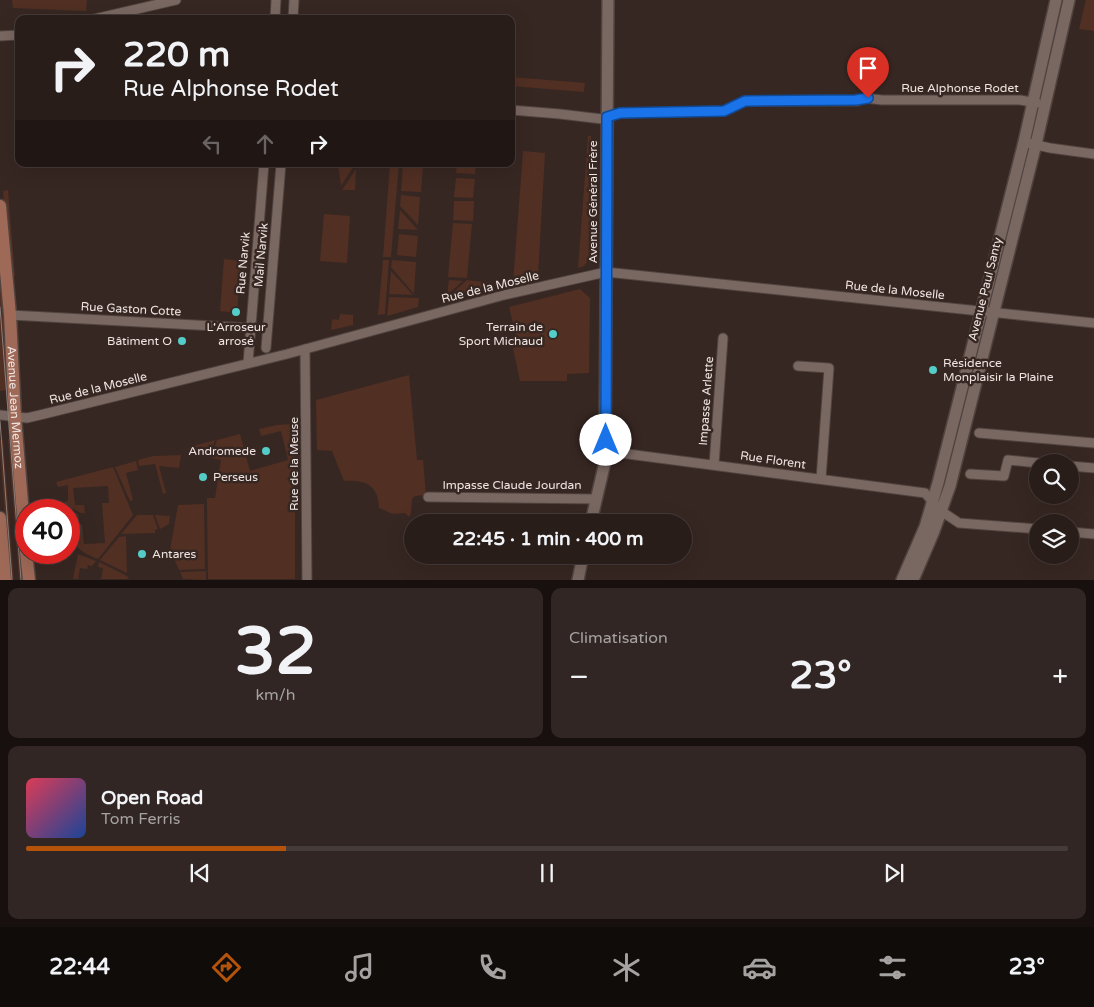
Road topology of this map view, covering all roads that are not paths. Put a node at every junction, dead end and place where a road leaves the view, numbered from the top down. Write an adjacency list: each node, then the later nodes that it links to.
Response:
1 (176, 0): 7 (street)
2 (276, 0): 8 (street)
3 (294, 0): 9 (street)
4 (608, 0): 15 (main road, Avenue Général Frère)
5 (1056, 0): 12 (main road, Avenue Paul Santy)
6 (1069, 0): 13 (main road, Avenue Paul Santy)
7 (111, 15)
8 (274, 15)
9 (293, 15)
10 (15, 35): 11 (street)
11 (0, 36)
12 (1033, 102): 13 (street, Rue Alphonse Rodet); 15 (street, Rue Alphonse Rodet); 16 (main road, Avenue Paul Santy)
13 (1045, 105): 17 (main road, Avenue Paul Santy)
14 (515, 110): 15 (street, Rue Alphonse Rodet)
15 (607, 117): 22 (main road, Avenue Général Frère)
16 (1024, 142): 17 (street); 23 (main road, Avenue Paul Santy)
17 (1036, 144): 18 (street); 23 (main road, Avenue Paul Santy)
18 (1094, 154)
19 (264, 167): 26 (street, Rue Narvik)
20 (281, 167): 28 (street, Mail Narvik)
21 (0, 206): 24 (main road, Avenue Jean Mermoz)
22 (606, 272): 23 (street, Rue de la Moselle); 29 (street, Rue de la Moselle); 36 (main road, Avenue Général Frère)
23 (987, 312): 25 (street, Rue de la Moselle); 46 (main road, Avenue Paul Santy); 47 (main road, Avenue Paul Santy)
24 (10, 315): 26 (street, Rue Gaston Cotte); 33 (main road, Avenue Jean Mermoz)
25 (1094, 323)
26 (251, 328): 30 (street, Rue Narvik)
27 (723, 338): 38 (street, Impasse Arlette)
28 (266, 348)
29 (305, 349): 30 (street, Rue de la Moselle); 57 (street, Rue de la Meuse)
30 (248, 363): 33 (street, Rue de la Moselle)
31 (798, 366): 42 (street)
32 (0, 415): 33 (street, Rue de la Moselle)
33 (15, 417): 44 (main road, Avenue Jean Mermoz)
34 (979, 433): 35 (street)
35 (1094, 443)
36 (606, 451): 38 (street, Rue Florent); 45 (main road, Avenue Général Frère)
37 (1029, 462): 41 (street)
38 (714, 465): 42 (street, Rue Florent)
39 (1079, 467): 40 (street)
40 (1094, 468)
41 (970, 474)
42 (821, 480): 46 (street, Rue Florent)
43 (428, 497): 45 (street, Impasse Claude Jourdan)
44 (22, 499)
45 (596, 499): 48 (main road, Avenue Général Frère)
46 (932, 503): 47 (street, Rue Florent); 59 (main road, Avenue Paul Santy)
47 (942, 511): 50 (street, Rue Florent); 60 (main road, Avenue Paul Santy)
48 (593, 514)
49 (0, 518): 55 (main road)
50 (1029, 528)
51 (1079, 533): 52 (street)
52 (1094, 534)
53 (27, 564): 56 (main road, Avenue Jean Mermoz)
54 (582, 564): 58 (main road)
55 (5, 580)
56 (29, 580)
57 (307, 580)
58 (578, 580)
59 (902, 580)
60 (913, 580)

